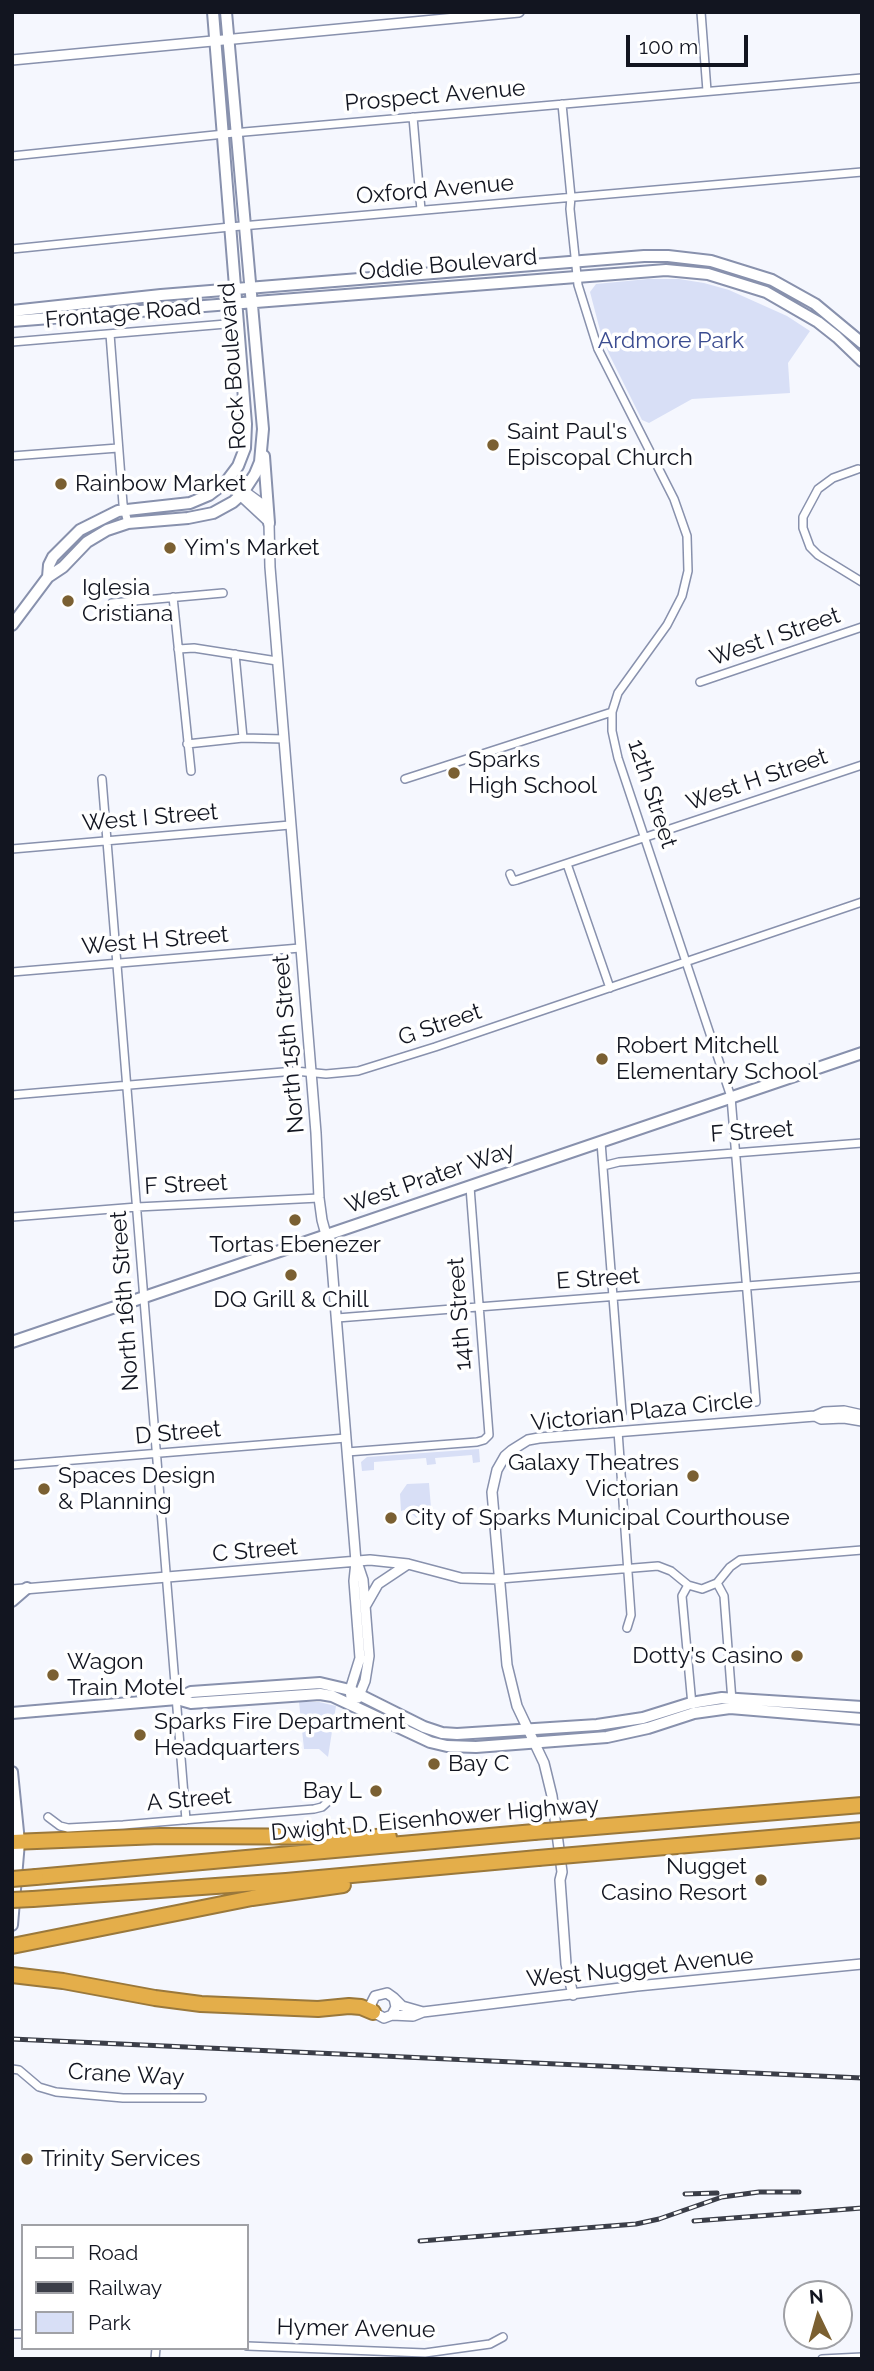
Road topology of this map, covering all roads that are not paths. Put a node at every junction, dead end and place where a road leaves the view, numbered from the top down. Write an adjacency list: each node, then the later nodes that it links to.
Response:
1 (213, 12): 6 (main road, Rock Boulevard)
2 (226, 12): 5 (main road, Rock Boulevard)
3 (519, 12): 5 (street)
4 (701, 12): 9 (street)
5 (228, 38): 6 (street); 12 (main road, Rock Boulevard)
6 (215, 39): 7 (street); 13 (main road, Rock Boulevard)
7 (12, 60)
8 (862, 78): 9 (street, Prospect Avenue)
9 (707, 91): 10 (street, Prospect Avenue)
10 (562, 104): 11 (street, Prospect Avenue); 16 (street, 12th Street)
11 (413, 117): 12 (street, Prospect Avenue); 17 (street)
12 (236, 133): 13 (street, Prospect Avenue); 18 (main road, Rock Boulevard)
13 (223, 134): 14 (street, Prospect Avenue); 19 (main road, Rock Boulevard)
14 (12, 156)
15 (862, 172): 16 (street, Oxford Avenue)
16 (571, 197): 17 (street, Oxford Avenue); 21 (street, 12th Street)
17 (421, 210): 18 (street, Oxford Avenue)
18 (244, 226): 19 (street, Oxford Avenue); 23 (main road, Rock Boulevard)
19 (230, 227): 20 (street, Oxford Avenue); 24 (main road, Rock Boulevard)
20 (12, 249)
21 (575, 261): 22 (street, 12th Street); 23 (main road, Oddie Boulevard); 32 (main road, Oddie Boulevard)
22 (577, 275): 25 (main road, Oddie Boulevard); 33 (main road, Oddie Boulevard); 54 (street, 12th Street)
23 (249, 288): 24 (main road, Oddie Boulevard); 25 (main road, Rock Boulevard)
24 (234, 289): 26 (main road, Rock Boulevard); 27 (main road, Oddie Boulevard)
25 (250, 302): 26 (main road, Oddie Boulevard); 34 (main road, Rock Boulevard)
26 (236, 303): 28 (main road, Oddie Boulevard); 29 (main road, Rock Boulevard)
27 (12, 311)
28 (12, 321)
29 (238, 323): 30 (street, Frontage Road); 38 (main road, Rock Boulevard)
30 (110, 334): 31 (street, Frontage Road); 35 (street)
31 (12, 342)
32 (862, 343)
33 (862, 361)
34 (263, 442): 39 (main road, Rock Boulevard); 42 (main road)
35 (118, 448): 36 (street); 40 (street)
36 (12, 456)
37 (858, 469): 44 (street)
38 (226, 482): 39 (street); 40 (main road, Rock Boulevard)
39 (242, 494): 41 (main road, Rock Boulevard); 42 (street)
40 (124, 510): 41 (street); 43 (main road, Rock Boulevard)
41 (128, 523): 43 (main road, Rock Boulevard)
42 (269, 523): 52 (street, North 15th Street)
43 (48, 577): 48 (main road, Rock Boulevard)
44 (862, 582)
45 (223, 593): 46 (street)
46 (173, 597): 47 (street); 50 (street)
47 (112, 603)
48 (12, 625)
49 (862, 627): 53 (street, West I Street)
50 (178, 649): 51 (street); 57 (street)
51 (235, 654): 52 (street); 55 (street)
52 (277, 662): 56 (street, North 15th Street)
53 (700, 682)
54 (612, 712): 61 (street); 63 (street, 12th Street)
55 (243, 738): 56 (street); 57 (street)
56 (284, 739): 62 (street, North 15th Street)
57 (187, 744): 59 (street)
58 (862, 765): 63 (street, West H Street)
59 (191, 771)
60 (102, 779): 64 (street, North 16th Street)
61 (405, 779)
62 (290, 825): 64 (street, West I Street); 69 (street, North 15th Street)
63 (646, 838): 66 (street, West H Street); 70 (street, 12th Street)
64 (106, 842): 65 (street, West I Street); 71 (street, North 16th Street)
65 (12, 849)
66 (567, 864): 67 (street, West H Street); 73 (street)
67 (510, 874)
68 (862, 902): 70 (street, G Street)
69 (300, 948): 71 (street, West H Street); 75 (street, North 15th Street)
70 (687, 961): 73 (street, G Street); 78 (street, 12th Street)
71 (117, 963): 72 (street, West H Street); 76 (street, North 16th Street)
72 (12, 972)
73 (610, 988): 75 (street, G Street)
74 (862, 1053): 78 (main road, West Prater Way)
75 (311, 1073): 76 (street, G Street); 84 (street, North 15th Street)
76 (127, 1084): 77 (street, G Street); 85 (street, North 16th Street)
77 (12, 1095)
78 (731, 1097): 79 (main road, West Prater Way); 81 (street, 12th Street)
79 (601, 1142): 82 (street); 83 (main road, West Prater Way)
80 (862, 1143): 81 (street, F Street)
81 (737, 1153): 82 (street, F Street); 89 (street, 12th Street)
82 (603, 1166): 91 (street)
83 (470, 1187): 87 (main road, West Prater Way); 92 (street, 14th Street)
84 (319, 1198): 85 (street, F Street); 87 (street, North 15th Street)
85 (137, 1207): 86 (street, F Street); 90 (street, North 16th Street)
86 (12, 1217)
87 (326, 1236): 90 (main road, West Prater Way); 93 (street, North 15th Street)
88 (862, 1277): 89 (street, E Street)
89 (747, 1286): 91 (street, E Street); 95 (street, 12th Street)
90 (143, 1297): 94 (main road, West Prater Way); 103 (street, North 16th Street)
91 (613, 1297): 92 (street, E Street); 96 (street)
92 (478, 1307): 93 (street, E Street); 102 (street, 14th Street)
93 (337, 1318): 101 (street, North 15th Street)
94 (12, 1342)
95 (756, 1402)
96 (622, 1413)
97 (862, 1415): 98 (street, Victorian Plaza Circle)
98 (816, 1416): 99 (street, Victorian Plaza Circle); 100 (street, Victorian Plaza Circle)
99 (862, 1421)
100 (618, 1431): 108 (street); 110 (street, Victorian Plaza Circle)
101 (346, 1438): 102 (street, North 15th Street); 103 (street, D Street)
102 (347, 1452): 106 (street, North 15th Street)
103 (156, 1454): 104 (street, D Street); 109 (street, North 16th Street)
104 (12, 1465)
105 (862, 1550): 111 (street)
106 (356, 1562): 107 (street, C Street); 109 (street, C Street); 116 (street, North 15th Street); 118 (street, North 15th Street)
107 (408, 1564): 110 (street, C Street); 116 (street)
108 (628, 1568): 110 (street); 112 (street); 117 (street)
109 (166, 1577): 113 (street, C Street); 119 (street, North 16th Street)
110 (500, 1579): 126 (street, Victorian Plaza Circle)
111 (717, 1583): 112 (street); 120 (street)
112 (688, 1586): 123 (street)
113 (27, 1588): 114 (street, C Street); 115 (main road)
114 (12, 1590)
115 (12, 1601)
116 (365, 1606): 118 (street, North 15th Street)
117 (628, 1628)
118 (355, 1693): 119 (main road); 121 (street, North 15th Street); 126 (main road)
119 (177, 1699): 121 (main road); 124 (main road); 132 (street, North 16th Street)
120 (732, 1703): 122 (main road); 123 (main road); 125 (main road)
121 (352, 1704): 127 (main road)
122 (862, 1707)
123 (692, 1708): 126 (main road); 127 (main road)
124 (12, 1713)
125 (862, 1719)
126 (527, 1730): 127 (street)
127 (534, 1744): 143 (street)
128 (12, 1772): 135 (main road)
129 (333, 1797): 132 (street, A Street)
130 (862, 1805): 134 (highway, Dwight D. Eisenhower Highway, bridge)
131 (48, 1817): 132 (street, A Street)
132 (186, 1820)
133 (862, 1830): 136 (highway, Dwight D. Eisenhower Highway, bridge)
134 (443, 1840): 135 (highway); 137 (highway, Dwight D. Eisenhower Highway, bridge)
135 (15, 1842): 139 (main road)
136 (430, 1868): 138 (highway, Dwight D. Eisenhower Highway, bridge); 140 (highway)
137 (12, 1879)
138 (12, 1900)
139 (12, 1925)
140 (12, 1946)
141 (862, 1964): 143 (street, West Nugget Avenue)
142 (12, 1975): 145 (highway)
143 (573, 1995): 146 (street, West Nugget Avenue)
144 (394, 1998): 145 (street); 146 (street); 147 (street)
145 (373, 2012): 147 (street)
146 (423, 2012): 147 (street, West Nugget Avenue)
147 (392, 2015)
148 (12, 2069): 149 (street, Crane Way)
149 (202, 2098)
150 (503, 2337): 152 (street, Hymer Avenue)
151 (248, 2346): 152 (street, Hymer Avenue)
152 (324, 2349): 154 (street)
153 (862, 2357): 155 (street)
154 (324, 2359)
155 (822, 2359)

